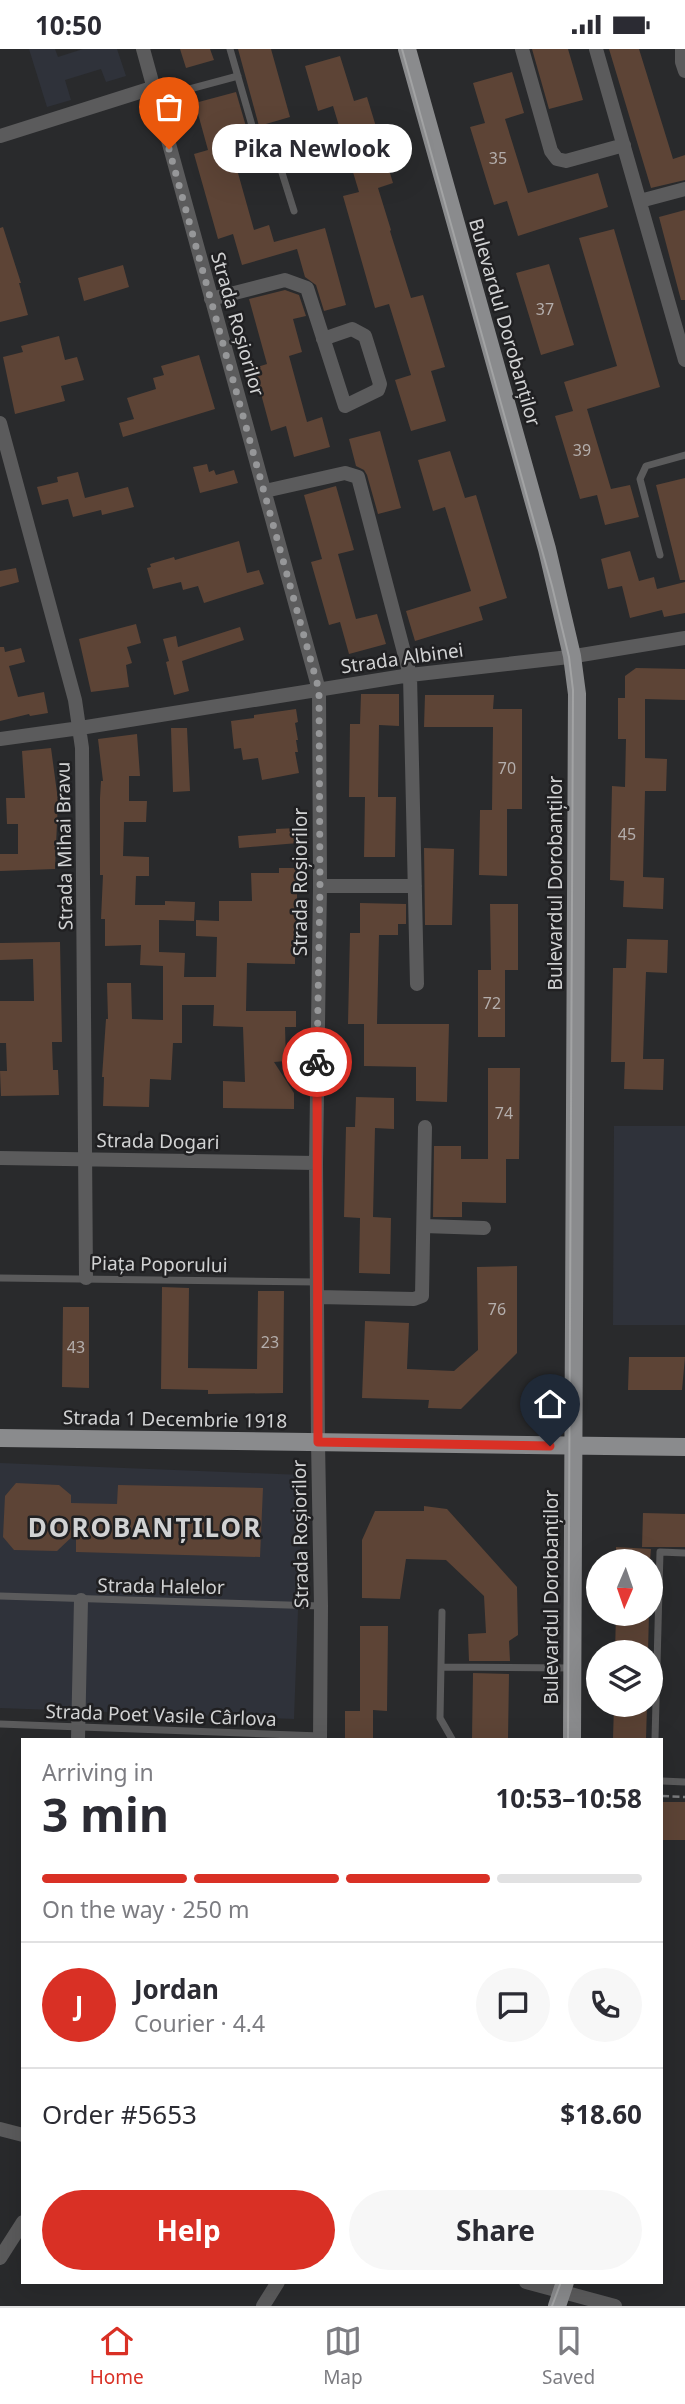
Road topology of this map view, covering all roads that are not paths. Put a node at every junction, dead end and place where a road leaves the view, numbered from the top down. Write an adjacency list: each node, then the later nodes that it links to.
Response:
1 (143, 49): 9 (street, Strada Roșiorilor)
2 (230, 49): 8 (lane)
3 (407, 49): 23 (main road, Bulevardul Dorobanților)
4 (522, 49): 11 (street)
5 (597, 49): 11 (street)
6 (682, 49): 7 (street)
7 (685, 71)
8 (238, 76): 9 (lane); 14 (lane)
9 (154, 93): 10 (street); 15 (street, Strada Roșiorilor)
10 (0, 136)
11 (624, 145): 13 (street)
12 (685, 189): 13 (street)
13 (640, 201): 17 (street)
14 (294, 211)
15 (211, 299): 16 (street); 20 (street, Strada Roșiorilor)
16 (323, 339): 16 (street)
17 (685, 361)
18 (0, 423): 26 (street, Strada Mihai Bravu)
19 (685, 455): 21 (lane)
20 (265, 491): 24 (street); 25 (street, Strada Roșiorilor)
21 (660, 555)
22 (685, 638): 23 (street, Strada Albinei)
23 (572, 656): 24 (street, Strada Albinei); 42 (main road, Bulevardul Dorobanților)
24 (410, 675): 25 (street, Strada Albinei); 29 (street)
25 (319, 690): 26 (street, Strada Albinei); 28 (street, Strada Roșiorilor)
26 (80, 728): 27 (street, Strada Albinei); 33 (street, Strada Mihai Bravu)
27 (0, 739)
28 (320, 886): 29 (street); 34 (street, Strada Roșiorilor)
29 (415, 886): 30 (street)
30 (417, 984)
31 (425, 1127): 35 (street)
32 (0, 1158): 33 (street, Strada Dogari)
33 (85, 1159): 34 (street, Strada Dogari); 38 (street, Strada Mihai Bravu)
34 (316, 1163): 39 (street, Strada Roșiorilor)
35 (424, 1226): 36 (street); 39 (street)
36 (484, 1228)
37 (0, 1278): 38 (lane, Piața Poporului)
38 (86, 1278): 39 (lane, Piața Poporului)
39 (318, 1290): 41 (street, Strada Roșiorilor)
40 (0, 1438): 41 (main road, Strada 1 Decembrie 1918)
41 (318, 1442): 42 (main road, Strada 1 Decembrie 1918); 47 (street, Strada Roșiorilor)
42 (573, 1447): 43 (main road, Strada 1 Decembrie 1918); 50 (main road, Bulevardul Dorobanților)
43 (685, 1447)
44 (685, 1553): 56 (lane)
45 (0, 1595): 46 (lane, Strada Halelor)
46 (81, 1600): 47 (lane, Strada Halelor); 52 (street)
47 (321, 1606): 53 (street, Strada Roșiorilor)
48 (442, 1612): 49 (lane)
49 (441, 1667): 50 (lane); 54 (lane)
50 (572, 1668): 55 (main road, Bulevardul Dorobanților)
51 (0, 1724): 52 (lane, Strada Poet Vasile Cârlova)
52 (78, 1734): 53 (lane, Strada Poet Vasile Cârlova)
53 (320, 1738)
54 (451, 1738)
55 (572, 1738)
56 (655, 1738)
57 (663, 1781): 58 (lane)
58 (685, 1782)
59 (0, 2129): 60 (street)
60 (21, 2134)
61 (21, 2225): 62 (street)
62 (0, 2258)
63 (277, 2284): 66 (street)
64 (532, 2284): 65 (street)
65 (561, 2294): 67 (street)
66 (263, 2306)
67 (615, 2306)

